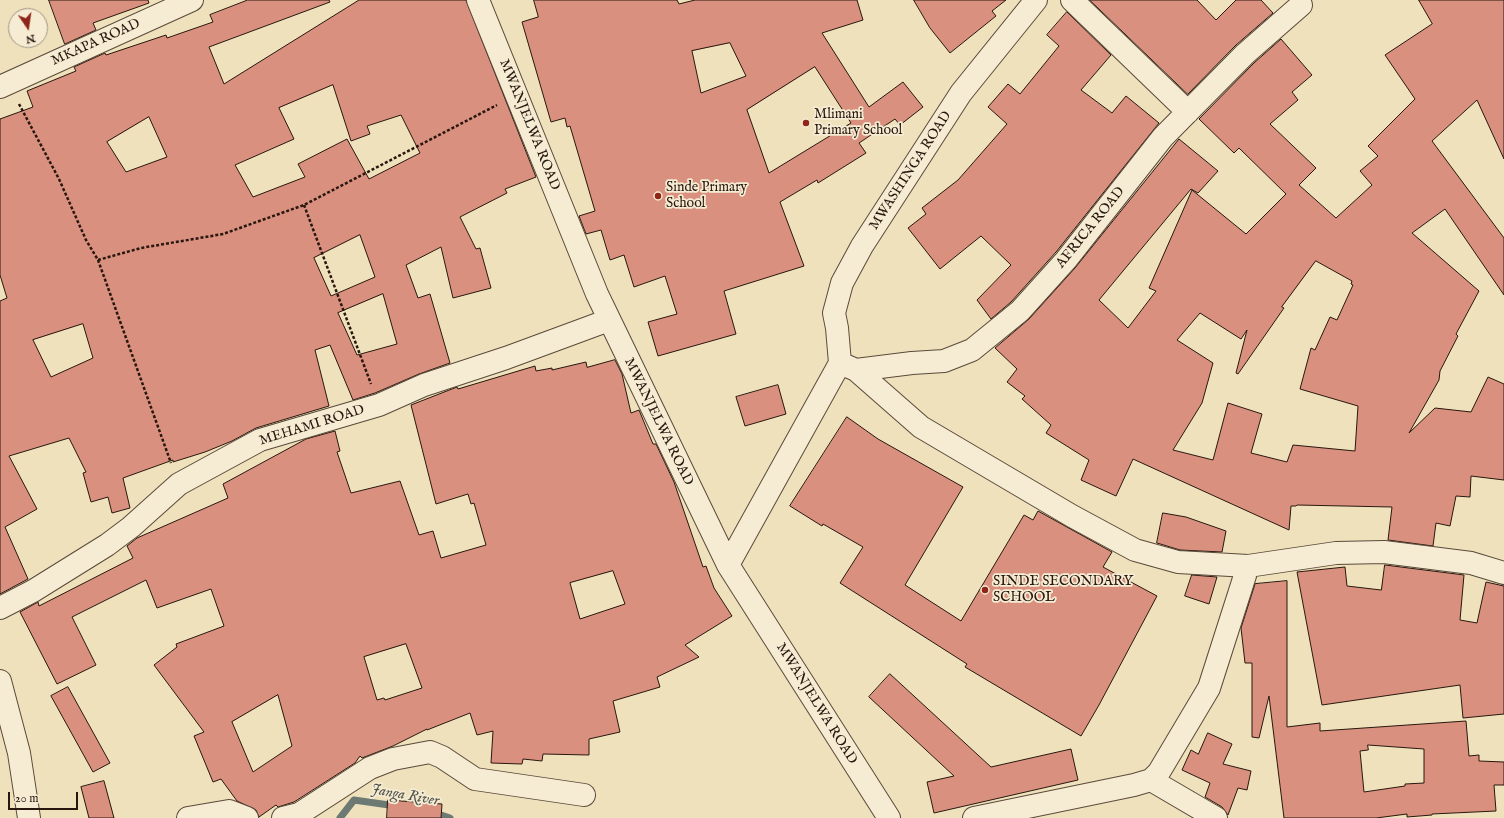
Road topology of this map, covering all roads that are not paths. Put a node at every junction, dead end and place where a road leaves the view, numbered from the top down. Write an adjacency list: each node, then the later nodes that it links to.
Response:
1 (192, 0): 6 (street, MKAPA ROAD)
2 (478, 0): 8 (street, MWANJELWA ROAD)
3 (1036, 0): 9 (street, MWASHINGA ROAD)
4 (1072, 0): 7 (street)
5 (1301, 5): 7 (street, AFRICA ROAD)
6 (4, 85)
7 (1188, 112): 9 (street, AFRICA ROAD)
8 (610, 320): 10 (street, MWANJELWA ROAD); 13 (street, MEHAMI ROAD)
9 (848, 366): 10 (street); 11 (street)
10 (728, 565): 21 (street, MWANJELWA ROAD)
11 (1248, 566): 12 (street); 15 (street)
12 (1504, 573)
13 (0, 608)
14 (0, 681): 17 (street)
15 (1151, 780): 22 (street); 23 (street)
16 (584, 795): 20 (street)
17 (29, 818)
18 (188, 818): 19 (street)
19 (248, 818)
20 (283, 818)
21 (889, 818)
22 (974, 818)
23 (1216, 818)

